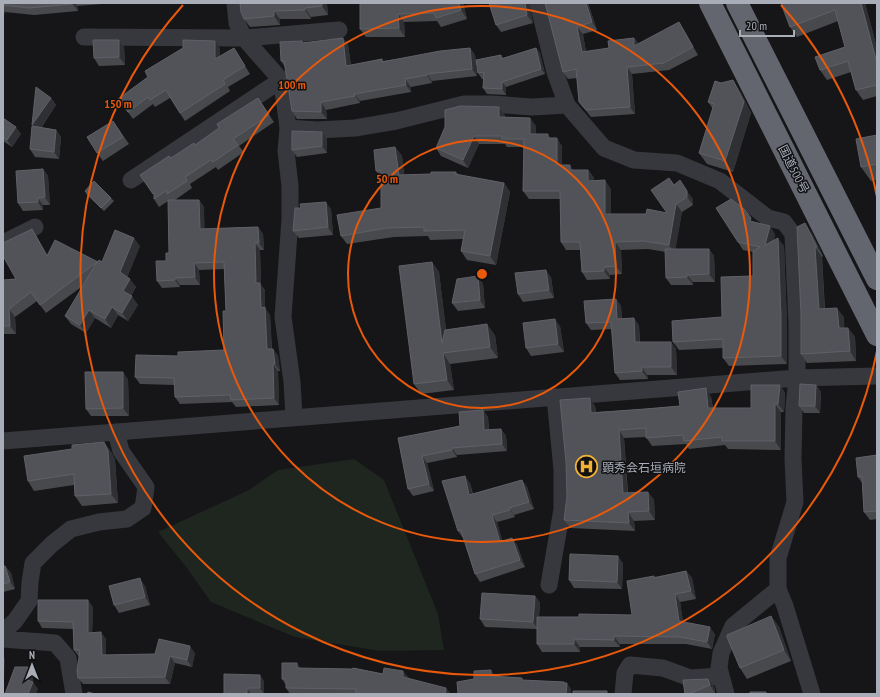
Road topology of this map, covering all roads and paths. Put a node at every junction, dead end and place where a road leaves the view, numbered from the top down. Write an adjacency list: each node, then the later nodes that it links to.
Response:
1 (235, 3): 7 (street)
2 (538, 3): 9 (street)
3 (710, 3): 15 (highway, 国道500号)
4 (737, 3): 14 (highway, 国道500号)
5 (339, 30): 7 (street)
6 (84, 37): 7 (street)
7 (244, 38): 8 (street)
8 (280, 80): 10 (street); 11 (street)
9 (567, 105): 10 (street); 17 (street)
10 (288, 128): 19 (street)
11 (131, 180)
12 (35, 227): 13 (street)
13 (3, 243)
14 (877, 279)
15 (877, 335)
16 (877, 376): 17 (street)
17 (797, 378): 18 (street); 23 (street)
18 (555, 397): 19 (street); 22 (street)
19 (294, 417): 20 (street)
20 (116, 432): 21 (street); 24 (street)
21 (3, 441)
22 (549, 585)
23 (778, 589): 26 (street); 30 (street)
24 (3, 632)
25 (3, 639): 27 (street)
26 (721, 676): 28 (street); 29 (street)
27 (74, 694)
28 (623, 694)
29 (726, 694)
30 (812, 694)

